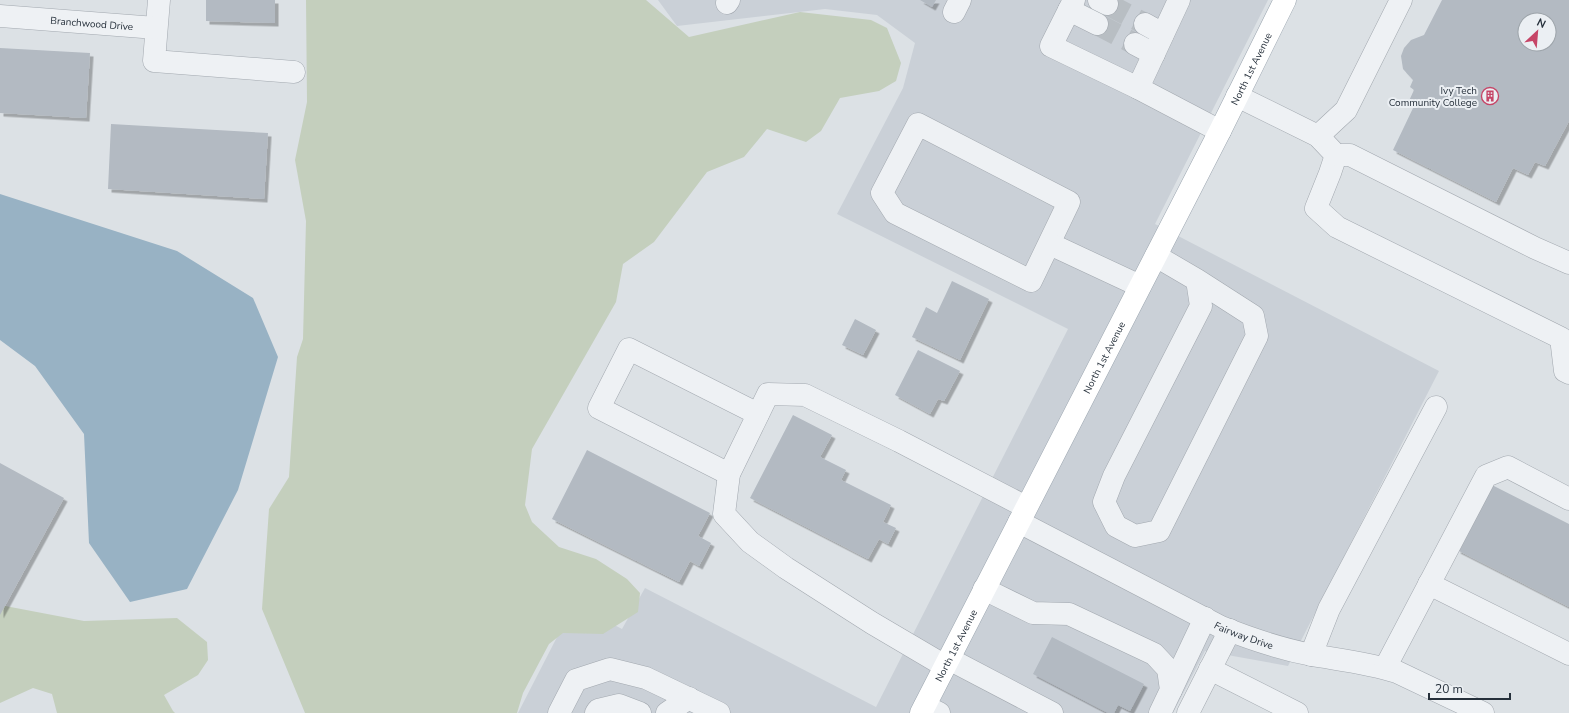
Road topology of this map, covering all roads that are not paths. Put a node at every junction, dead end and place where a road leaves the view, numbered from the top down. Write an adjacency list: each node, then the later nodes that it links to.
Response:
1 (159, 0): 8 (street)
2 (1285, 0): 11 (main road, North 1st Avenue)
3 (1401, 0): 13 (street)
4 (1172, 2): 10 (street)
5 (1072, 5): 7 (street); 10 (street)
6 (0, 16): 8 (street, Branchwood Drive)
7 (1097, 24)
8 (156, 28): 9 (street)
9 (294, 72)
10 (1138, 88): 12 (street)
11 (1237, 96): 12 (main road, North 1st Avenue); 13 (street)
12 (1220, 131): 16 (main road, North 1st Avenue)
13 (1318, 136): 14 (street)
14 (1336, 155): 17 (street); 20 (street)
15 (1050, 244): 15 (street); 19 (street)
16 (1156, 256): 18 (street); 19 (main road, North 1st Avenue)
17 (1569, 263)
18 (1197, 280): 18 (street)
19 (1140, 286): 26 (main road, North 1st Avenue)
20 (1565, 330): 21 (street)
21 (1569, 373)
22 (1436, 407): 32 (street)
23 (758, 414): 24 (street); 24 (street); 26 (street, Fairway Drive)
24 (729, 474): 33 (street)
25 (1569, 499): 27 (street)
26 (1023, 515): 28 (main road, North 1st Avenue); 29 (street, Fairway Drive)
27 (1428, 584): 31 (street); 34 (street)
28 (984, 589): 33 (main road, North 1st Avenue); 36 (street)
29 (1205, 618): 30 (street, Fairway Drive); 36 (street)
30 (1230, 630): 32 (street, Fairway Drive); 35 (street)
31 (1569, 654)
32 (1311, 655): 34 (street, Fairway Drive)
33 (947, 663): 38 (main road, North 1st Avenue); 45 (street)
34 (1385, 668): 39 (street, Fairway Drive)
35 (1210, 669): 47 (street); 48 (street)
36 (1171, 690): 46 (street)
37 (689, 698): 40 (street); 43 (street); 44 (street)
38 (928, 711)
39 (1480, 712)
40 (559, 713)
41 (596, 713): 42 (street)
42 (640, 713)
43 (667, 713)
44 (718, 713)
45 (1052, 713)
46 (1160, 713)
47 (1188, 713)
48 (1297, 713)

